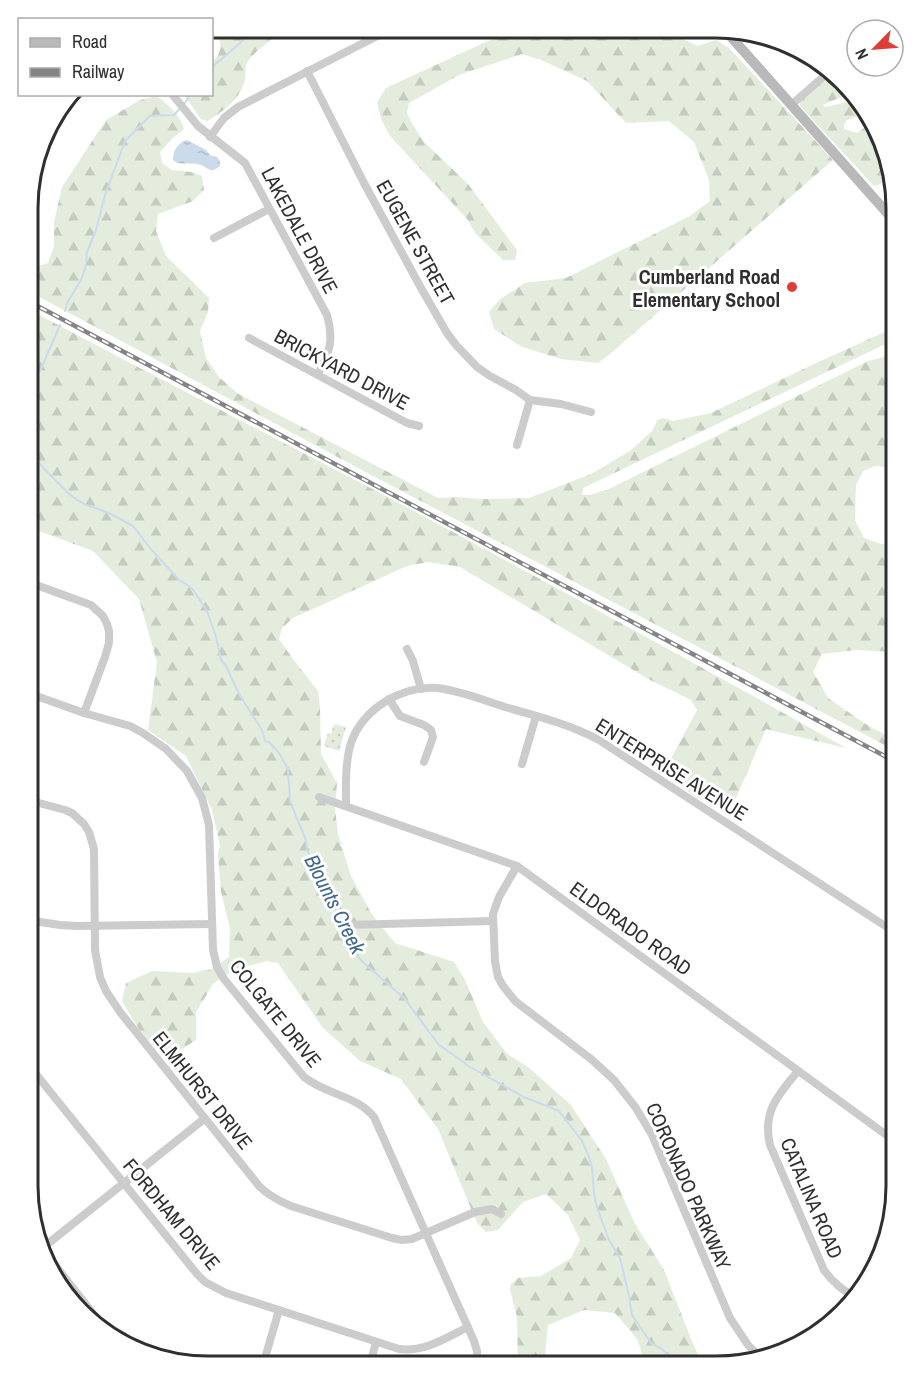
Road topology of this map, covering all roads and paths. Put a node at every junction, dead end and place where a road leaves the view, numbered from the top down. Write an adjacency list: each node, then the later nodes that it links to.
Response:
1 (374, 38): 3 (street)
2 (733, 39): 6 (main road)
3 (307, 71): 7 (street); 13 (street, EUGENE STREET)
4 (823, 76): 6 (street)
5 (174, 96): 7 (street, LAKEDALE DRIVE)
6 (791, 105): 9 (main road)
7 (210, 137): 8 (street, LAKEDALE DRIVE)
8 (269, 209): 10 (street); 12 (street, LAKEDALE DRIVE)
9 (886, 212)
10 (214, 238)
11 (249, 338): 12 (street, BRICKYARD DRIVE)
12 (318, 374): 15 (street, BRICKYARD DRIVE)
13 (530, 400): 14 (street); 16 (street)
14 (591, 412)
15 (419, 426)
16 (517, 445)
17 (37, 585): 22 (street)
18 (407, 649): 19 (street)
19 (421, 689): 21 (street, ENTERPRISE AVENUE); 23 (street, ENTERPRISE AVENUE)
20 (37, 696): 22 (street, COLGATE DRIVE)
21 (389, 699): 24 (street); 28 (street, ENTERPRISE AVENUE)
22 (84, 713): 32 (street, COLGATE DRIVE)
23 (536, 716): 25 (street); 35 (street, ENTERPRISE AVENUE)
24 (424, 762)
25 (522, 764)
26 (319, 797): 28 (street, ELDORADO ROAD)
27 (37, 802): 34 (street, ELMHURST DRIVE)
28 (346, 806): 29 (street, ELDORADO ROAD)
29 (517, 866): 30 (street, CORONADO PARKWAY); 36 (street, ELDORADO ROAD)
30 (493, 921): 33 (street); 48 (street, CORONADO PARKWAY)
31 (37, 922): 34 (street)
32 (212, 924): 34 (street); 42 (street, COLGATE DRIVE)
33 (346, 924)
34 (95, 925): 38 (street, ELMHURST DRIVE)
35 (885, 926)
36 (798, 1071): 39 (street, ELDORADO ROAD); 44 (street, CATALINA ROAD)
37 (37, 1076): 40 (street, FORDHAM DRIVE)
38 (204, 1119): 40 (street); 42 (street, ELMHURST DRIVE)
39 (885, 1134)
40 (123, 1183): 43 (street); 45 (street, FORDHAM DRIVE)
41 (501, 1214): 42 (street, ELMHURST DRIVE)
42 (426, 1234): 46 (street, COLGATE DRIVE)
43 (48, 1242)
44 (847, 1293)
45 (279, 1310): 47 (street, FORDHAM DRIVE); 49 (street)
46 (468, 1327): 47 (street, FORDHAM DRIVE); 51 (street, COLGATE DRIVE)
47 (376, 1342): 50 (street)
48 (754, 1351)
49 (266, 1356)
50 (372, 1356)
51 (477, 1356)

